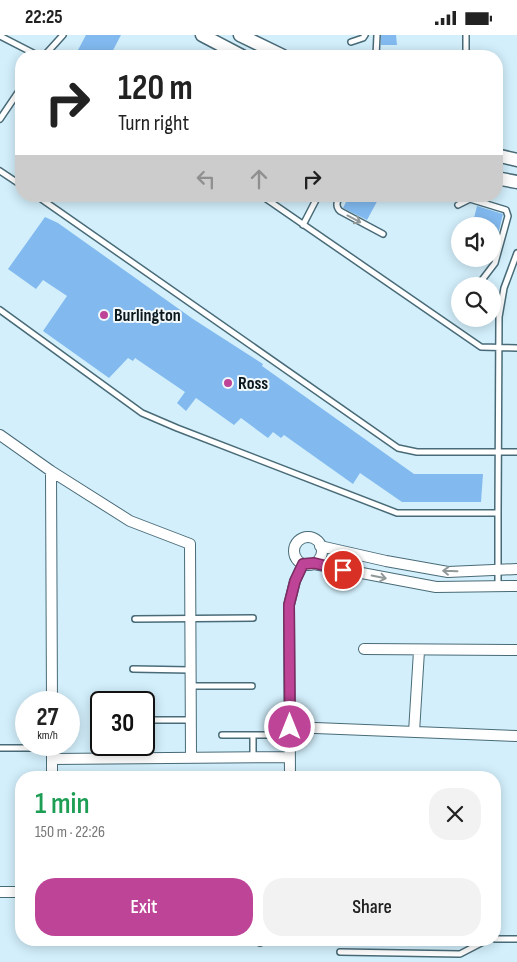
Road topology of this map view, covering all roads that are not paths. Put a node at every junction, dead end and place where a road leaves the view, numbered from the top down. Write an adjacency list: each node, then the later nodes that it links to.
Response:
1 (63, 35): 10 (lane)
2 (202, 35): 11 (street)
3 (240, 35): 12 (street)
4 (365, 35): 8 (lane)
5 (376, 35): 13 (lane)
6 (466, 35): 14 (lane)
7 (0, 36): 9 (lane)
8 (351, 42)
9 (27, 50)
10 (49, 50)
11 (231, 50)
12 (271, 50)
13 (376, 50)
14 (466, 50)
15 (15, 97): 16 (lane)
16 (0, 119)
17 (503, 157): 18 (street)
18 (517, 160)
19 (0, 171): 21 (lane)
20 (503, 179): 22 (street)
21 (15, 181)
22 (517, 182)
23 (46, 202): 39 (lane)
24 (270, 202): 30 (lane)
25 (315, 202): 30 (lane)
26 (337, 202): 31 (lane, one-way to 31)
27 (464, 202): 29 (lane)
28 (480, 202): 33 (lane)
29 (458, 205)
30 (303, 225): 35 (lane)
31 (383, 234)
32 (517, 253): 35 (lane)
33 (484, 277)
34 (0, 310): 41 (lane)
35 (498, 348): 36 (lane); 39 (lane)
36 (517, 348)
37 (0, 435): 40 (street)
38 (517, 452): 39 (lane)
39 (499, 453): 41 (lane)
40 (51, 471): 53 (street); 61 (street)
41 (498, 513): 46 (lane)
42 (320, 546): 43 (street); 44 (street); 45 (street)
43 (362, 556): 46 (street, one-way to 43); 48 (street)
44 (314, 563): 45 (street); 48 (street)
45 (303, 564): 64 (street)
46 (498, 569): 47 (street); 49 (lane)
47 (517, 569)
48 (357, 573): 49 (street, one-way to 49)
49 (498, 586): 50 (street)
50 (517, 586)
51 (253, 618): 53 (lane)
52 (135, 619): 53 (lane)
53 (190, 619): 58 (street)
54 (364, 649): 56 (street)
55 (517, 650): 56 (street)
56 (420, 651): 65 (street)
57 (133, 669): 58 (lane)
58 (190, 670): 59 (street)
59 (190, 686): 60 (lane); 63 (street)
60 (252, 686)
61 (52, 691)
62 (155, 720): 63 (lane)
63 (190, 721): 73 (street)
64 (290, 727): 65 (street); 72 (street)
65 (414, 732): 69 (street)
66 (222, 735): 67 (lane)
67 (253, 735): 68 (lane); 74 (lane)
68 (268, 735)
69 (517, 736)
70 (0, 748): 71 (lane)
71 (15, 748)
72 (290, 757): 74 (street); 77 (street)
73 (190, 758): 74 (street); 75 (street)
74 (253, 758)
75 (52, 759): 76 (street)
76 (52, 771)
77 (290, 771)
78 (0, 892): 79 (street)
79 (15, 892)
80 (501, 939): 81 (lane)
81 (517, 939)
82 (475, 946): 83 (lane)
83 (340, 953)

